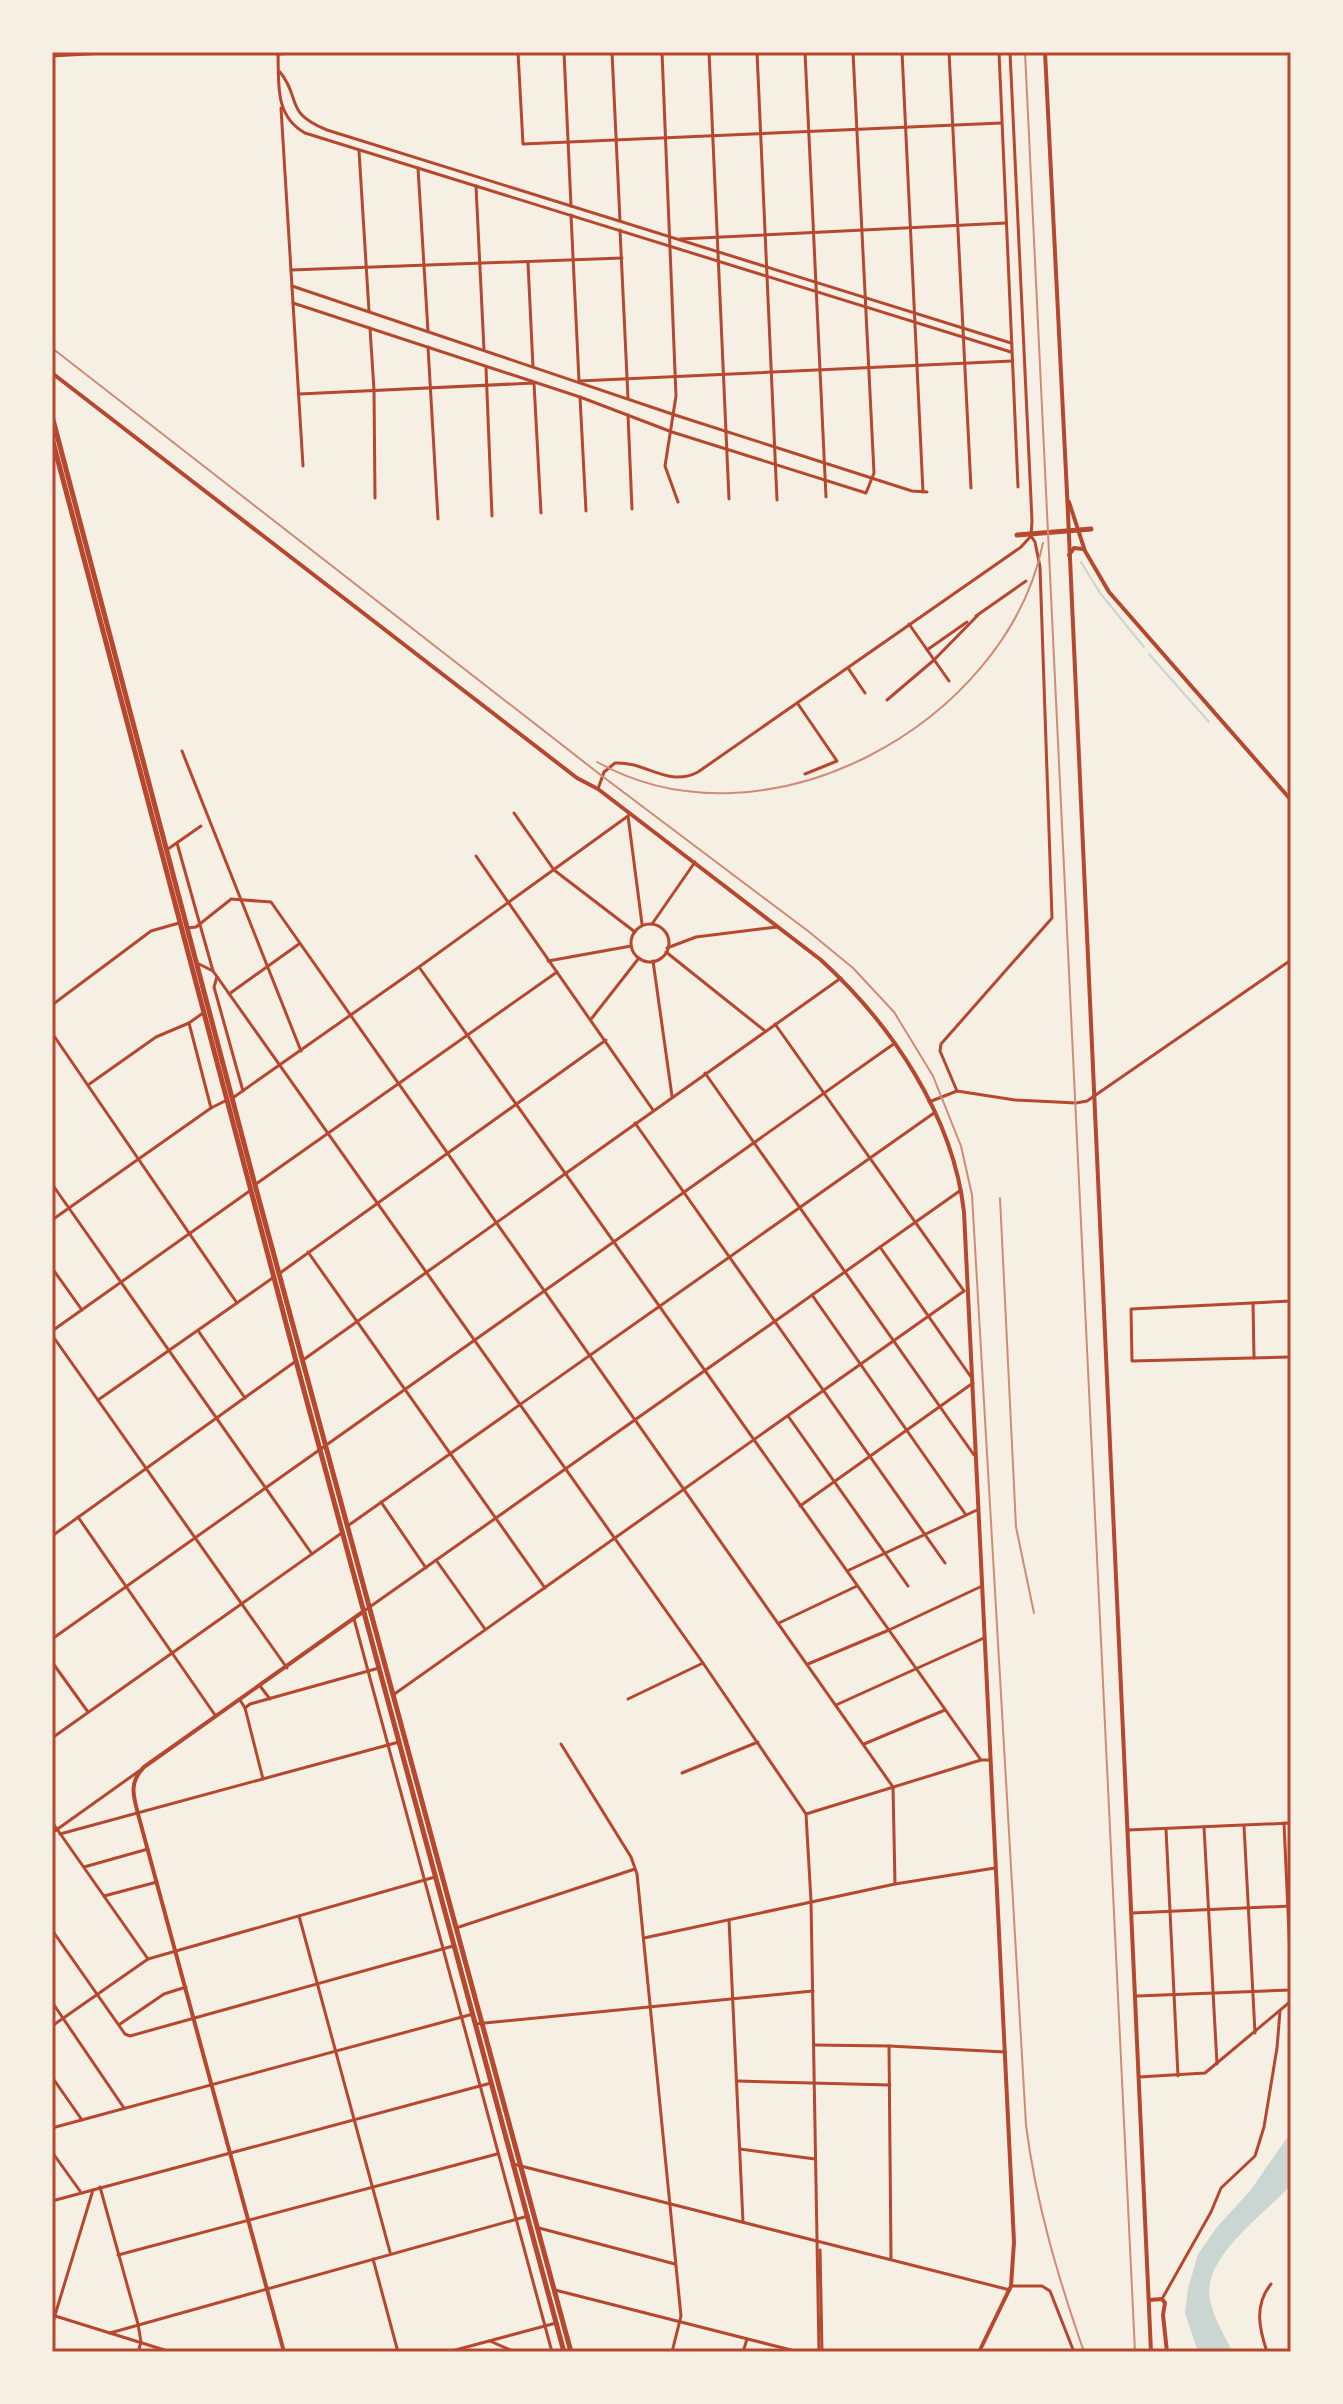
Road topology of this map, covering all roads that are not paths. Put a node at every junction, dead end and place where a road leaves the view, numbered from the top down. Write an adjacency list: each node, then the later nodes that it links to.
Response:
1 (123, 52): 17 (street)
2 (314, 52): 16 (street)
3 (518, 52): 29 (street)
4 (564, 52): 29 (street)
5 (612, 52): 28 (street)
6 (662, 52): 27 (street)
7 (709, 52): 26 (street)
8 (757, 52): 25 (street)
9 (805, 52): 24 (street)
10 (853, 52): 23 (street)
11 (902, 52): 22 (street)
12 (949, 52): 21 (street)
13 (999, 52): 20 (street)
14 (1010, 52): 123 (street)
15 (1045, 52): 110 (main road)
16 (278, 53): 18 (street)
17 (52, 56)
18 (279, 71): 19 (street); 33 (street)
19 (281, 104): 30 (street); 56 (street)
20 (1001, 123): 21 (street); 36 (street)
21 (953, 125): 22 (street); 37 (street)
22 (905, 127): 23 (street); 38 (street)
23 (857, 129): 24 (street); 40 (street)
24 (809, 131): 25 (street); 41 (street)
25 (761, 134): 26 (street); 42 (street)
26 (713, 136): 27 (street); 44 (street)
27 (665, 138): 28 (street); 43 (street)
28 (616, 140): 29 (street); 35 (street)
29 (568, 142): 33 (street)
30 (359, 149): 31 (street); 54 (street)
31 (418, 168): 32 (street); 53 (street)
32 (476, 185): 34 (street); 52 (street)
33 (571, 206): 35 (street)
34 (571, 215): 39 (street); 49 (street)
35 (620, 221): 43 (street)
36 (1006, 223): 37 (street); 71 (street)
37 (958, 225): 38 (street); 68 (street)
38 (910, 228): 40 (street); 65 (street)
39 (620, 230): 46 (street); 48 (street)
40 (862, 230): 41 (street); 61 (street)
41 (813, 232): 42 (street); 58 (street)
42 (766, 234): 44 (street); 55 (street)
43 (670, 237): 45 (street); 46 (street)
44 (718, 237): 45 (street); 47 (street)
45 (676, 239): 47 (street)
46 (671, 245): 51 (street); 85 (street)
47 (719, 252): 51 (street); 55 (street)
48 (622, 258): 49 (street); 86 (street)
49 (573, 260): 50 (street); 87 (street)
50 (528, 261): 52 (street); 79 (street)
51 (719, 261): 57 (street); 84 (street)
52 (480, 263): 53 (street); 73 (street)
53 (424, 265): 54 (street); 69 (street)
54 (366, 267): 56 (street); 64 (street)
55 (768, 268): 57 (street); 58 (street)
56 (291, 270): 59 (street)
57 (769, 276): 60 (street); 82 (street)
58 (816, 283): 60 (street); 61 (street)
59 (292, 286): 62 (street); 64 (street)
60 (817, 291): 63 (street); 81 (street)
61 (865, 298): 63 (street); 65 (street)
62 (293, 303): 67 (street); 92 (street)
63 (866, 306): 66 (street); 80 (street)
64 (369, 311): 69 (street)
65 (914, 313): 66 (street); 68 (street)
66 (915, 322): 70 (street); 77 (street)
67 (370, 328): 72 (street); 91 (street)
68 (963, 328): 70 (street); 71 (street)
69 (428, 331): 73 (street)
70 (964, 337): 74 (street); 76 (street)
71 (1011, 343): 74 (street)
72 (428, 347): 78 (street); 90 (street)
73 (484, 350): 79 (street)
74 (1011, 352): 75 (street)
75 (1012, 361): 76 (street); 108 (street)
76 (965, 363): 77 (street); 109 (street)
77 (917, 365): 80 (street); 106 (street)
78 (486, 366): 88 (street); 89 (street)
79 (533, 367): 87 (street)
80 (869, 367): 81 (street); 106 (street)
81 (820, 369): 82 (street); 103 (street)
82 (772, 372): 84 (street); 101 (street)
83 (52, 373): 138 (main road)
84 (724, 374): 85 (street); 98 (street)
85 (676, 376): 86 (street); 96 (street)
86 (627, 378): 87 (street); 94 (street)
87 (579, 381): 94 (street)
88 (534, 383): 89 (street); 93 (street); 118 (street)
89 (486, 385): 90 (street); 119 (street)
90 (431, 387): 91 (street); 120 (street)
91 (374, 390): 92 (street); 112 (street)
92 (299, 394): 105 (street)
93 (580, 397): 95 (street); 117 (street)
94 (628, 398): 96 (street)
95 (628, 415): 99 (street); 116 (street)
96 (675, 415): 98 (street); 99 (street)
97 (52, 416): 144 (main road)
98 (726, 431): 101 (street); 102 (street)
99 (672, 432): 102 (street); 115 (street)
100 (52, 438): 150 (main road)
101 (775, 447): 103 (street); 104 (street)
102 (727, 450): 104 (street); 113 (street)
103 (825, 463): 106 (street); 107 (street)
104 (776, 464): 107 (street); 114 (street)
105 (303, 466)
106 (873, 478): 107 (street)
107 (826, 480): 111 (street)
108 (1018, 487)
109 (971, 488)
110 (1067, 492): 124 (main road); 125 (main road)
111 (826, 497)
112 (375, 498)
113 (729, 499)
114 (777, 500)
115 (678, 502)
116 (632, 509)
117 (586, 511)
118 (541, 513)
119 (492, 516)
120 (438, 519)
121 (1091, 529): 122 (main road)
122 (1017, 535)
123 (1031, 536): 128 (street); 191 (street)
124 (1085, 551): 125 (main road); 139 (main road)
125 (1068, 557): 194 (main road)
126 (1026, 581): 127 (street)
127 (978, 615): 129 (street); 130 (street)
128 (909, 624): 129 (street); 131 (street)
129 (927, 650): 130 (street)
130 (934, 660): 132 (street); 134 (street)
131 (848, 668): 133 (street); 135 (street)
132 (949, 681)
133 (865, 693)
134 (887, 700)
135 (797, 703): 137 (street); 138 (street)
136 (182, 751): 148 (street)
137 (805, 774)
138 (598, 789): 141 (main road)
139 (1291, 800)
140 (514, 813): 147 (street)
141 (629, 814): 146 (main road); 147 (street); 153 (street)
142 (201, 826): 143 (street)
143 (177, 843): 144 (street); 151 (street)
144 (166, 849): 155 (main road)
145 (476, 856): 149 (street)
146 (695, 862): 152 (street); 154 (main road)
147 (554, 870): 149 (street); 156 (street)
148 (241, 901): 151 (street); 157 (street); 165 (street)
149 (509, 903): 162 (street); 166 (street)
150 (180, 922): 174 (street); 175 (main road)
151 (200, 924): 155 (street); 167 (street)
152 (652, 924): 153 (street); 159 (street)
153 (642, 925): 156 (street)
154 (779, 926): 159 (street); 170 (main road)
155 (187, 928): 164 (main road)
156 (635, 932): 158 (street)
157 (299, 944): 165 (street); 176 (street)
158 (631, 946): 160 (street); 162 (street)
159 (667, 950): 163 (street); 180 (street)
160 (639, 958): 163 (street); 177 (street)
161 (1291, 960): 194 (street)
162 (548, 961): 168 (street)
163 (653, 961): 193 (street)
164 (197, 963): 167 (street); 172 (main road)
165 (268, 966): 173 (street); 185 (street)
166 (419, 967): 176 (street); 182 (street)
167 (213, 971): 169 (street)
168 (557, 972): 177 (street); 182 (street)
169 (217, 977): 171 (street); 173 (street)
170 (841, 978): 179 (street); 184 (main road)
171 (214, 987): 172 (street); 190 (street)
172 (204, 991): 195 (main road)
173 (229, 994): 186 (street)
174 (52, 1005)
175 (204, 1012): 178 (street); 195 (main road)
176 (350, 1016): 185 (street); 188 (street)
177 (592, 1019): 183 (street)
178 (189, 1023): 189 (street); 198 (street)
179 (775, 1024): 180 (street); 192 (street)
180 (765, 1031): 187 (street)
181 (52, 1033): 189 (street)
182 (467, 1034): 188 (street); 197 (street)
183 (606, 1040): 197 (street); 199 (street)
184 (895, 1043): 192 (street); 196 (main road)
185 (301, 1051): 186 (street)
186 (281, 1066): 190 (street); 202 (street)
187 (705, 1073): 193 (street); 203 (street)
188 (398, 1084): 202 (street); 204 (street)
189 (88, 1085): 205 (street)
190 (243, 1091): 195 (street)
191 (957, 1091): 194 (street); 196 (street)
192 (823, 1093): 203 (street); 206 (street)
193 (672, 1096): 199 (street)
194 (1095, 1096): 341 (main road)
195 (229, 1099): 198 (street); 209 (main road); 211 (main road)
196 (929, 1102): 200 (main road)
197 (516, 1103): 204 (street); 207 (street)
198 (211, 1108): 205 (street)
199 (653, 1110): 201 (street)
200 (934, 1113): 206 (street); 210 (main road)
201 (635, 1123): 207 (street); 212 (street)
202 (329, 1133): 209 (street); 213 (street)
203 (754, 1142): 212 (street); 214 (street)
204 (447, 1153): 213 (street); 217 (street)
205 (140, 1158): 215 (street); 219 (street)
206 (869, 1158): 214 (street); 218 (street)
207 (565, 1173): 217 (street); 220 (street)
208 (52, 1184): 215 (street)
209 (255, 1185): 211 (street); 227 (main road)
210 (961, 1190): 218 (street); 230 (main road)
211 (250, 1191): 219 (street); 227 (main road)
212 (684, 1193): 220 (street); 223 (street)
213 (378, 1202): 222 (street); 225 (street)
214 (800, 1207): 223 (street); 226 (street)
215 (69, 1208): 216 (street); 228 (street)
216 (52, 1220)
217 (496, 1221): 225 (street); 229 (street)
218 (915, 1222): 221 (street); 230 (street)
219 (191, 1233): 228 (street); 233 (street)
220 (613, 1242): 229 (street); 235 (street)
221 (880, 1247): 226 (street); 237 (street)
222 (308, 1252): 227 (street); 238 (street)
223 (730, 1257): 235 (street); 239 (street)
224 (52, 1268): 236 (street)
225 (426, 1270): 238 (street); 242 (street)
226 (845, 1272): 231 (street); 243 (street)
227 (276, 1275): 233 (street); 248 (main road)
228 (121, 1283): 236 (street); 244 (street)
229 (544, 1291): 242 (street); 245 (street)
230 (967, 1291): 237 (street); 251 (main road)
231 (812, 1295): 239 (street); 249 (street)
232 (1291, 1301): 234 (street)
233 (237, 1303): 240 (street)
234 (1253, 1303): 247 (street); 247 (street)
235 (659, 1307): 245 (street); 250 (street)
236 (82, 1310): 241 (street)
237 (929, 1316): 243 (street); 251 (street)
238 (357, 1320): 248 (street); 252 (street)
239 (776, 1321): 250 (street); 253 (street)
240 (198, 1331): 244 (street); 254 (street)
241 (52, 1333): 255 (street)
242 (474, 1340): 252 (street); 256 (street)
243 (894, 1341): 249 (street); 257 (street)
244 (169, 1351): 255 (street); 259 (street)
245 (590, 1355): 256 (street); 260 (street)
246 (1291, 1357): 247 (street)
247 (1254, 1358)
248 (299, 1361): 254 (street); 263 (main road)
249 (860, 1365): 253 (street); 261 (street)
250 (705, 1371): 260 (street); 262 (street)
251 (974, 1382): 257 (street); 266 (main road)
252 (405, 1389): 263 (street); 264 (street)
253 (824, 1390): 258 (street); 265 (street)
254 (245, 1398): 259 (street)
255 (98, 1400): 267 (street)
256 (520, 1404): 264 (street); 268 (street)
257 (940, 1406): 261 (street); 266 (street)
258 (788, 1416): 262 (street); 269 (street)
259 (216, 1418): 267 (street); 270 (street)
260 (636, 1419): 268 (street); 271 (street)
261 (906, 1431): 265 (street); 275 (street)
262 (754, 1440): 271 (street); 273 (street)
263 (323, 1448): 270 (street); 278 (main road); 279 (main road)
264 (450, 1454): 272 (street); 277 (street)
265 (871, 1456): 269 (street); 280 (street)
266 (976, 1458): 274 (main road)
267 (146, 1468): 276 (street); 283 (street)
268 (566, 1469): 277 (street); 282 (street)
269 (834, 1482): 273 (street); 284 (street)
270 (266, 1489): 283 (street); 285 (street)
271 (685, 1489): 282 (street); 298 (street)
272 (381, 1502): 278 (street); 288 (street)
273 (800, 1506): 289 (street)
274 (980, 1508): 275 (street); 292 (main road)
275 (966, 1515): 280 (street)
276 (78, 1517): 281 (street); 293 (street)
277 (496, 1518): 286 (street); 294 (street)
278 (348, 1526): 296 (main road)
279 (343, 1532): 285 (street); 296 (main road)
280 (925, 1533): 284 (street); 287 (street)
281 (52, 1536)
282 (615, 1538): 294 (street); 305 (street)
283 (197, 1539): 293 (street); 295 (street)
284 (884, 1552): 289 (street); 291 (street)
285 (312, 1554): 295 (street)
286 (436, 1560): 288 (street); 299 (street)
287 (945, 1563)
288 (426, 1568): 296 (street)
289 (847, 1571): 290 (street)
290 (857, 1586): 298 (street); 300 (street)
291 (908, 1586)
292 (982, 1586): 300 (street); 301 (main road)
293 (126, 1587): 302 (street); 303 (street)
294 (545, 1588): 299 (street)
295 (242, 1603): 303 (street); 307 (street)
296 (366, 1610): 297 (main road); 308 (main road); 312 (main road)
297 (354, 1619): 307 (main road); 310 (street)
298 (779, 1623): 306 (street)
299 (485, 1629): 312 (street)
300 (889, 1630): 306 (street); 309 (street)
301 (984, 1638): 309 (street); 328 (main road)
302 (52, 1639)
303 (172, 1653): 319 (street); 320 (street)
304 (52, 1662): 319 (street)
305 (703, 1663): 314 (street); 323 (street)
306 (808, 1664): 316 (street)
307 (287, 1668): 311 (main road)
308 (379, 1668): 310 (street); 322 (main road)
309 (917, 1669): 316 (street); 318 (street)
310 (368, 1672): 313 (street); 326 (street)
311 (260, 1686): 313 (street); 315 (main road)
312 (393, 1695): 361 (main road)
313 (270, 1699): 317 (street)
314 (628, 1699)
315 (240, 1700): 317 (street); 320 (main road)
316 (836, 1705): 325 (street)
317 (245, 1708): 331 (street)
318 (945, 1710): 325 (street); 327 (street)
319 (88, 1712): 321 (street)
320 (217, 1716): 329 (main road)
321 (52, 1738)
322 (399, 1742): 326 (street); 348 (main road)
323 (758, 1742): 330 (street); 334 (street)
324 (561, 1744): 347 (street)
325 (864, 1744): 332 (street)
326 (388, 1745): 331 (street); 349 (street)
327 (981, 1760): 328 (street); 332 (street)
328 (990, 1760): 346 (main road)
329 (142, 1769): 333 (main road); 342 (street)
330 (682, 1773)
331 (263, 1779): 333 (street)
332 (893, 1787): 334 (street); 351 (street)
333 (138, 1814): 342 (street); 344 (main road)
334 (806, 1814): 353 (street)
335 (52, 1822): 342 (street)
336 (1284, 1823): 337 (street); 338 (street); 354 (street)
337 (1291, 1823)
338 (1244, 1826): 339 (street); 355 (street)
339 (1204, 1827): 340 (street); 356 (street)
340 (1166, 1829): 341 (street); 357 (street)
341 (1128, 1830): 358 (main road)
342 (59, 1831): 343 (street); 345 (street)
343 (52, 1833)
344 (148, 1849): 345 (street); 350 (main road)
345 (84, 1867): 352 (street)
346 (995, 1868): 351 (street); 394 (main road)
347 (635, 1869): 361 (street); 363 (street)
348 (435, 1877): 349 (street); 364 (main road)
349 (424, 1880): 359 (street); 365 (street)
350 (157, 1882): 352 (street); 366 (main road)
351 (895, 1884): 353 (street)
352 (104, 1896): 367 (street)
353 (811, 1901): 360 (street); 372 (street)
354 (1290, 1906): 355 (street); 368 (street)
355 (1248, 1908): 356 (street); 373 (street)
356 (1208, 1910): 357 (street); 374 (street)
357 (1170, 1911): 358 (street); 376 (street)
358 (1132, 1913): 377 (main road)
359 (299, 1916): 366 (street); 369 (street)
360 (729, 1920): 363 (street); 378 (street)
361 (456, 1928): 387 (main road)
362 (52, 1930): 375 (street)
363 (644, 1938): 381 (street)
364 (454, 1946): 365 (street); 383 (main road)
365 (443, 1949): 369 (street); 386 (street)
366 (176, 1950): 367 (street); 370 (main road)
367 (148, 1959): 375 (street)
368 (1291, 1978)
369 (318, 1983): 384 (street); 393 (street)
370 (186, 1987): 384 (main road); 388 (street)
371 (1291, 1990): 373 (street)
372 (813, 1991): 378 (street); 391 (street)
373 (1252, 1991): 374 (street); 390 (street)
374 (1213, 1993): 376 (street); 395 (street)
375 (97, 1994): 385 (street); 388 (street)
376 (1174, 1995): 377 (street); 396 (street)
377 (1137, 1996): 398 (main road)
378 (733, 1998): 381 (street); 399 (street)
379 (1291, 2001): 382 (street)
380 (52, 2002): 385 (street)
381 (652, 2007): 387 (street); 420 (street)
382 (1280, 2011): 390 (street); 437 (street)
383 (473, 2014): 386 (street); 387 (main road)
384 (195, 2017): 388 (street); 402 (main road)
385 (63, 2018): 389 (street); 405 (street)
386 (461, 2018): 393 (street); 404 (street)
387 (479, 2024): 400 (main road); 414 (main road)
388 (119, 2025)
389 (52, 2026)
390 (1255, 2033): 395 (street)
391 (814, 2045): 392 (street); 401 (street)
392 (889, 2046): 394 (street); 403 (street)
393 (335, 2050): 402 (street); 406 (street)
394 (1005, 2052): 434 (main road)
395 (1217, 2064): 396 (street)
396 (1178, 2076): 398 (street)
397 (52, 2077): 407 (street)
398 (1139, 2077): 438 (main road)
399 (737, 2081): 401 (street); 409 (street)
400 (491, 2083): 404 (street); 414 (main road)
401 (814, 2083): 403 (street); 413 (street)
402 (212, 2084): 405 (street); 411 (main road)
403 (890, 2085): 431 (street)
404 (480, 2086): 406 (street); 412 (street)
405 (124, 2108): 407 (street)
406 (354, 2118): 411 (street); 416 (street)
407 (82, 2120): 408 (street)
408 (52, 2128)
409 (740, 2149): 413 (street); 424 (street)
410 (52, 2152): 418 (street)
411 (230, 2152): 415 (street); 423 (main road)
412 (498, 2154): 416 (street); 422 (street)
413 (815, 2159): 426 (street)
414 (517, 2164): 420 (street); 421 (main road); 425 (main road)
415 (100, 2187): 417 (street); 429 (street)
416 (373, 2188): 423 (street); 428 (street)
417 (93, 2190): 418 (street); 439 (street)
418 (81, 2193): 419 (street)
419 (52, 2201)
420 (669, 2202): 424 (street); 432 (street)
421 (528, 2216): 422 (street); 441 (main road)
422 (516, 2219): 428 (street); 444 (street)
423 (248, 2220): 429 (street); 435 (main road)
424 (743, 2222): 426 (street)
425 (537, 2228): 432 (street); 436 (main road)
426 (817, 2242): 431 (street); 461 (street)
427 (820, 2250): 461 (street)
428 (391, 2254): 430 (street)
429 (118, 2255): 442 (street)
430 (373, 2259): 435 (street); 452 (street)
431 (892, 2259): 434 (street)
432 (675, 2264): 440 (street)
433 (1271, 2284): 466 (street)
434 (1010, 2288): 462 (main road); 463 (street)
435 (268, 2290): 442 (street); 451 (main road)
436 (554, 2290): 440 (street); 457 (main road)
437 (1162, 2299): 438 (main road); 465 (main road)
438 (1149, 2300): 464 (main road)
439 (54, 2315): 443 (street); 445 (street)
440 (681, 2321): 446 (street); 458 (street)
441 (556, 2323): 444 (street); 456 (main road)
442 (138, 2324): 445 (street); 448 (street)
443 (52, 2325)
444 (545, 2326): 447 (street); 455 (street)
445 (110, 2333): 448 (street)
446 (747, 2339): 459 (street); 460 (street)
447 (490, 2341): 453 (street); 454 (street)
448 (141, 2342): 449 (street); 450 (street)
449 (138, 2352)
450 (171, 2352)
451 (284, 2352)
452 (398, 2352)
453 (448, 2352)
454 (515, 2352)
455 (552, 2352)
456 (564, 2352)
457 (571, 2352)
458 (672, 2352)
459 (743, 2352)
460 (799, 2352)
461 (820, 2352)
462 (979, 2352)
463 (1074, 2352)
464 (1152, 2352)
465 (1167, 2352)
466 (1267, 2352)

